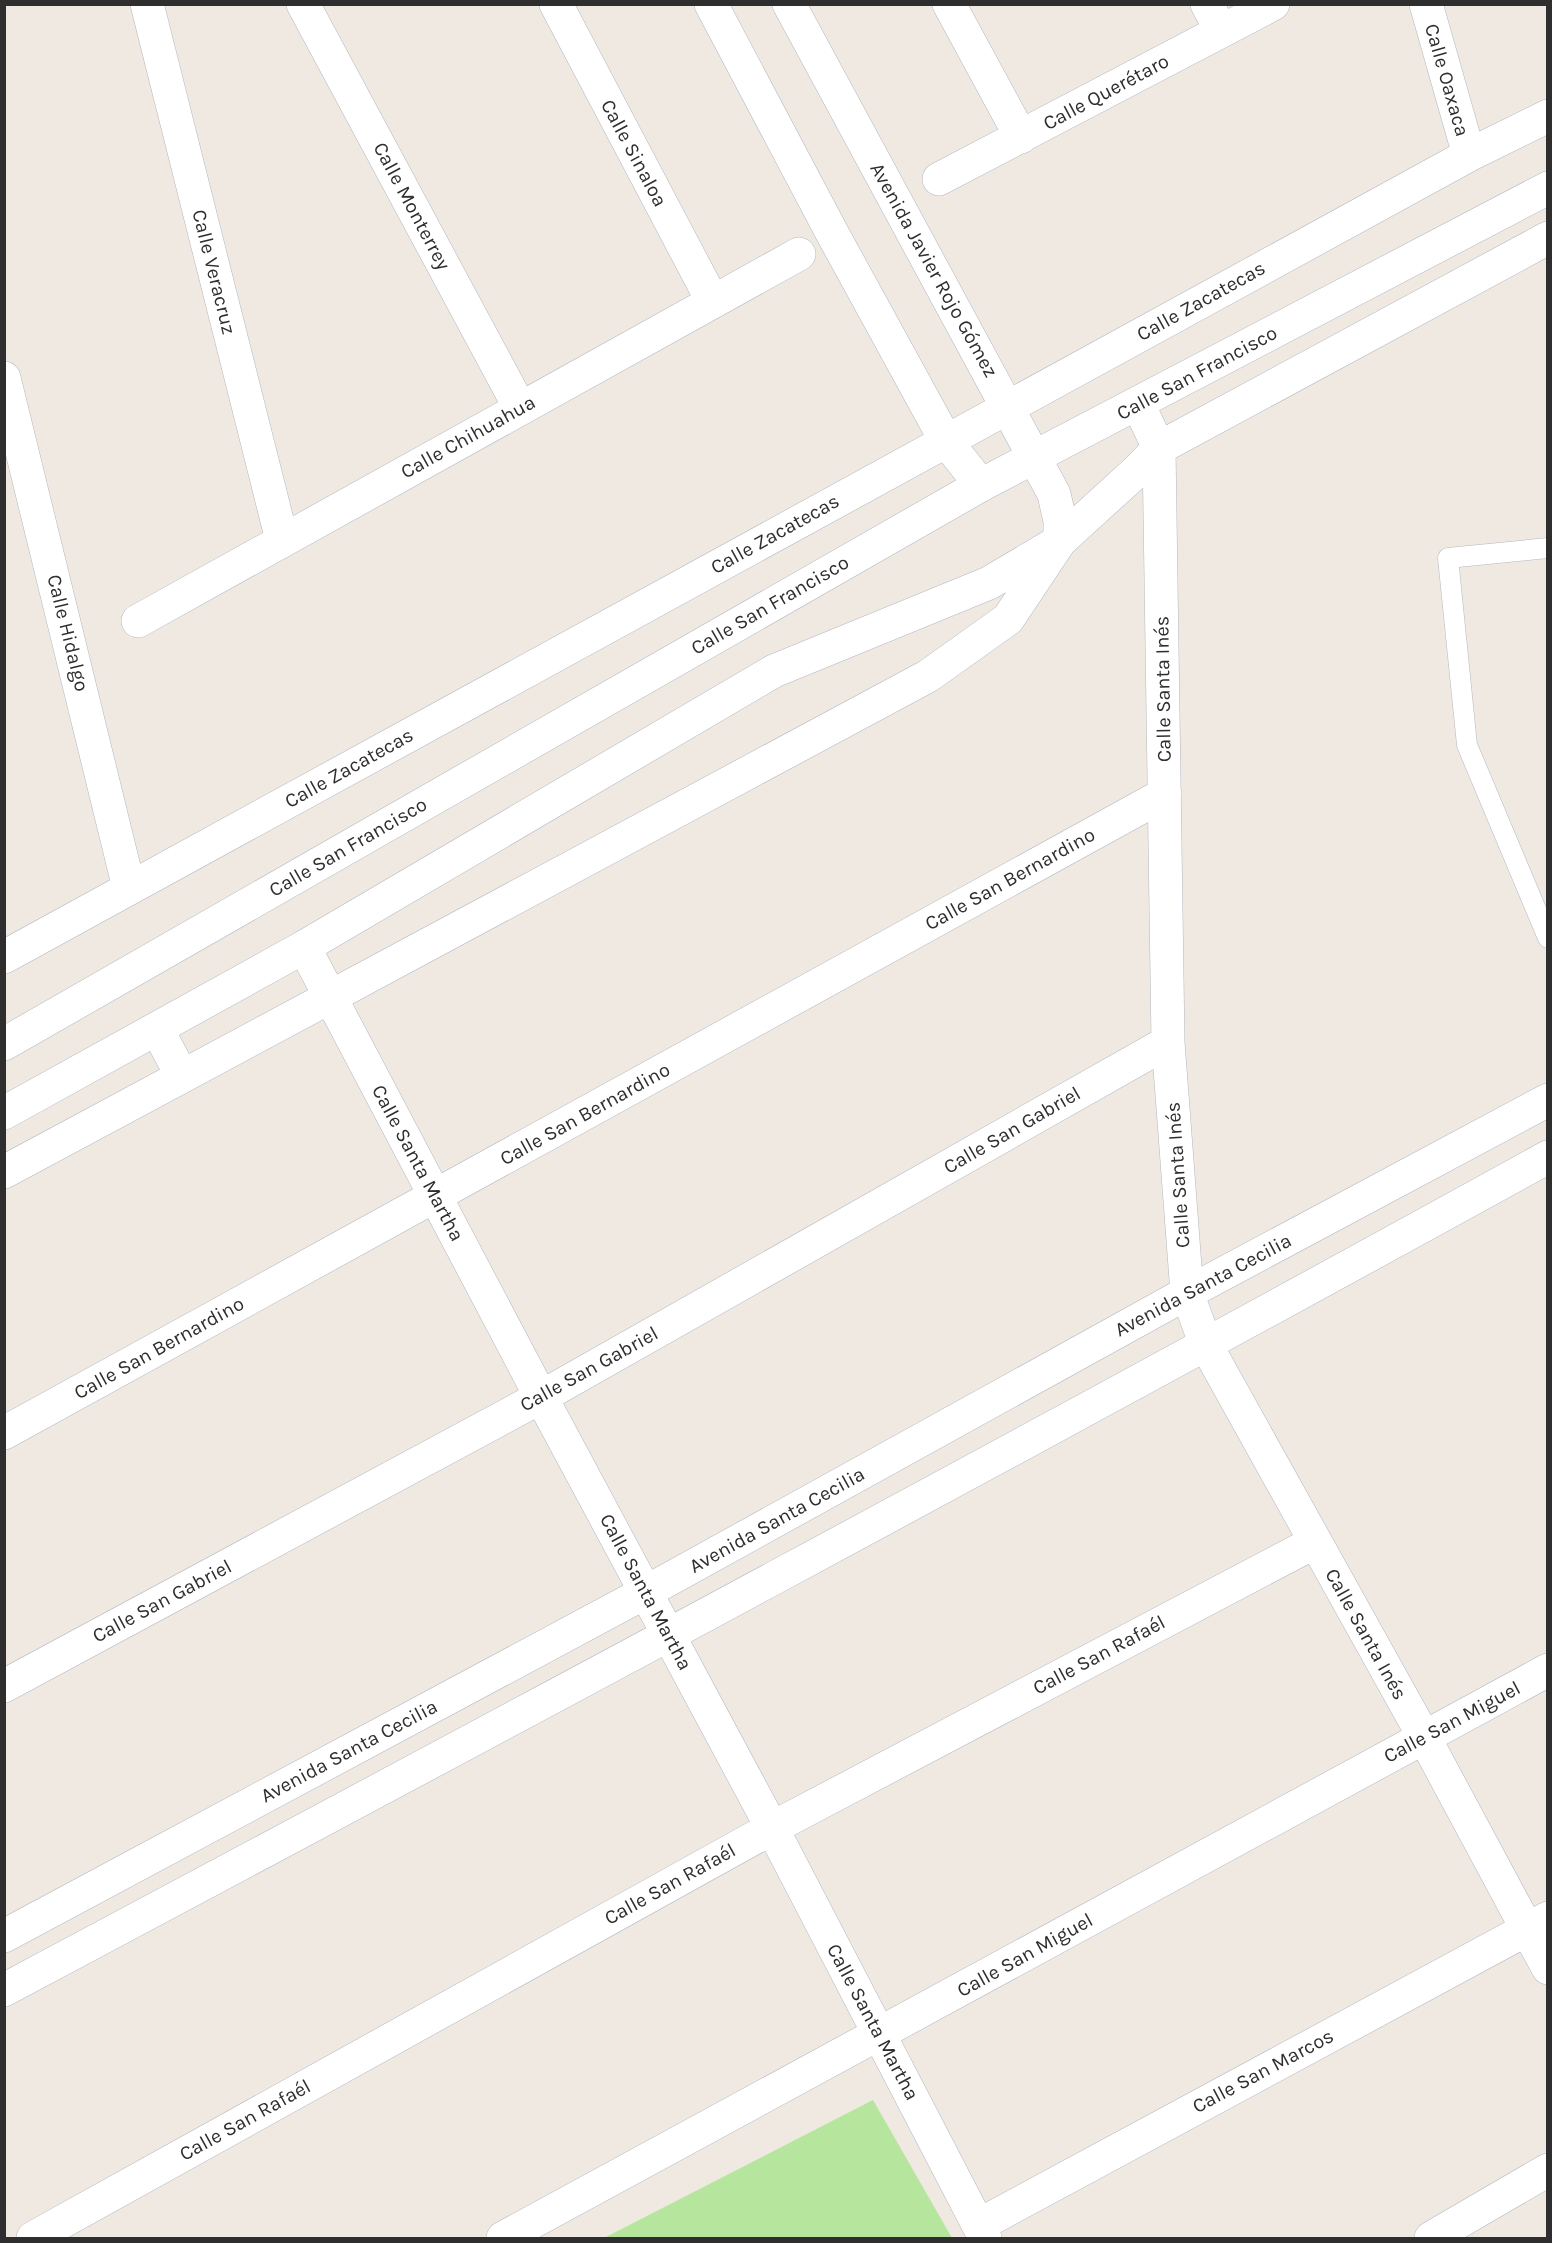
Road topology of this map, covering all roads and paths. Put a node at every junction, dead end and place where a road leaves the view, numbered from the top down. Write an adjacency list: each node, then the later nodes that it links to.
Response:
1 (147, 4): 26 (street, Calle Veracruz)
2 (303, 4): 21 (street, Calle Monterrey)
3 (556, 4): 17 (street, Calle Sinaloa)
4 (711, 4): 22 (street)
5 (789, 4): 20 (street, Avenida Javier Rojo Gómez)
6 (949, 4): 11 (street)
7 (1273, 4): 9 (street, Calle Querétaro)
8 (1426, 4): 12 (street, Calle Oaxaca)
9 (1214, 18): 11 (street, Calle Querétaro)
10 (1548, 116): 12 (street, Calle Zacatecas)
11 (1021, 136): 13 (street, Calle Querétaro)
12 (1469, 155): 20 (street, Calle Zacatecas)
13 (939, 179)
14 (1548, 188): 19 (street, Calle San Francisco)
15 (1548, 238): 23 (street)
16 (799, 254): 17 (street, Calle Chihuahua)
17 (713, 302): 21 (street, Calle Chihuahua)
18 (4, 378): 31 (street, Calle Hidalgo)
19 (1138, 404): 23 (street, Calle Santa Inés); 24 (street, Calle San Francisco)
20 (1009, 407): 22 (street, Calle Zacatecas); 24 (street, Avenida Javier Rojo Gómez)
21 (520, 408): 26 (street, Calle Chihuahua)
22 (946, 441): 25 (street); 31 (street, Calle Zacatecas)
23 (1159, 448): 27 (street); 30 (street, Calle Santa Inés)
24 (1034, 458): 25 (street, Calle San Francisco); 27 (street, Avenida Javier Rojo Gómez)
25 (981, 484): 38 (street, Calle San Francisco)
26 (282, 540): 29 (street, Calle Chihuahua)
27 (1060, 541): 33 (street); 35 (street)
28 (1548, 548): 32 (lane)
29 (138, 621)
30 (1165, 794): 37 (street, Calle Santa Inés); 44 (street, Calle San Bernardino)
31 (129, 888): 34 (street, Calle Zacatecas)
32 (1548, 938)
33 (304, 948): 35 (street, Calle Santa Martha); 36 (street)
34 (4, 957)
35 (330, 996): 39 (street); 44 (street, Calle Santa Martha)
36 (157, 1029): 39 (street); 41 (street)
37 (1168, 1042): 45 (street, Calle Santa Inés); 47 (street, Calle San Gabriel)
38 (4, 1044)
39 (182, 1076): 43 (street)
40 (1548, 1100): 45 (street, Avenida Santa Cecilia)
41 (4, 1113)
42 (1548, 1157): 46 (street)
43 (4, 1172)
44 (436, 1196): 47 (street, Calle Santa Martha); 48 (street, Calle San Bernardino)
45 (1187, 1293): 46 (street, Calle Santa Inés); 50 (street, Avenida Santa Cecilia)
46 (1206, 1345): 49 (street, Calle Santa Inés); 51 (street)
47 (541, 1397): 50 (street, Calle Santa Martha); 53 (street, Calle San Gabriel)
48 (4, 1433)
49 (1314, 1542): 54 (street, Calle Santa Inés); 55 (street, Calle San Rafaél)
50 (646, 1592): 51 (street, Calle Santa Martha); 57 (street, Avenida Santa Cecilia)
51 (669, 1635): 55 (street, Calle Santa Martha); 59 (street)
52 (1548, 1670): 54 (street, Calle San Miguel)
53 (4, 1686)
54 (1424, 1737): 56 (street, Calle Santa Inés); 60 (street, Calle San Miguel)
55 (772, 1828): 60 (street, Calle Santa Martha); 63 (street, Calle San Rafaél)
56 (1537, 1923): 58 (street, Calle Santa Inés); 62 (street, Calle San Marcos)
57 (4, 1936)
58 (1548, 1968)
59 (4, 1990)
60 (879, 2036): 62 (street, Calle Santa Martha); 64 (street, Calle San Miguel)
61 (1548, 2170): 65 (street)
62 (982, 2232)
63 (33, 2238)
64 (503, 2238)
65 (1431, 2238)

